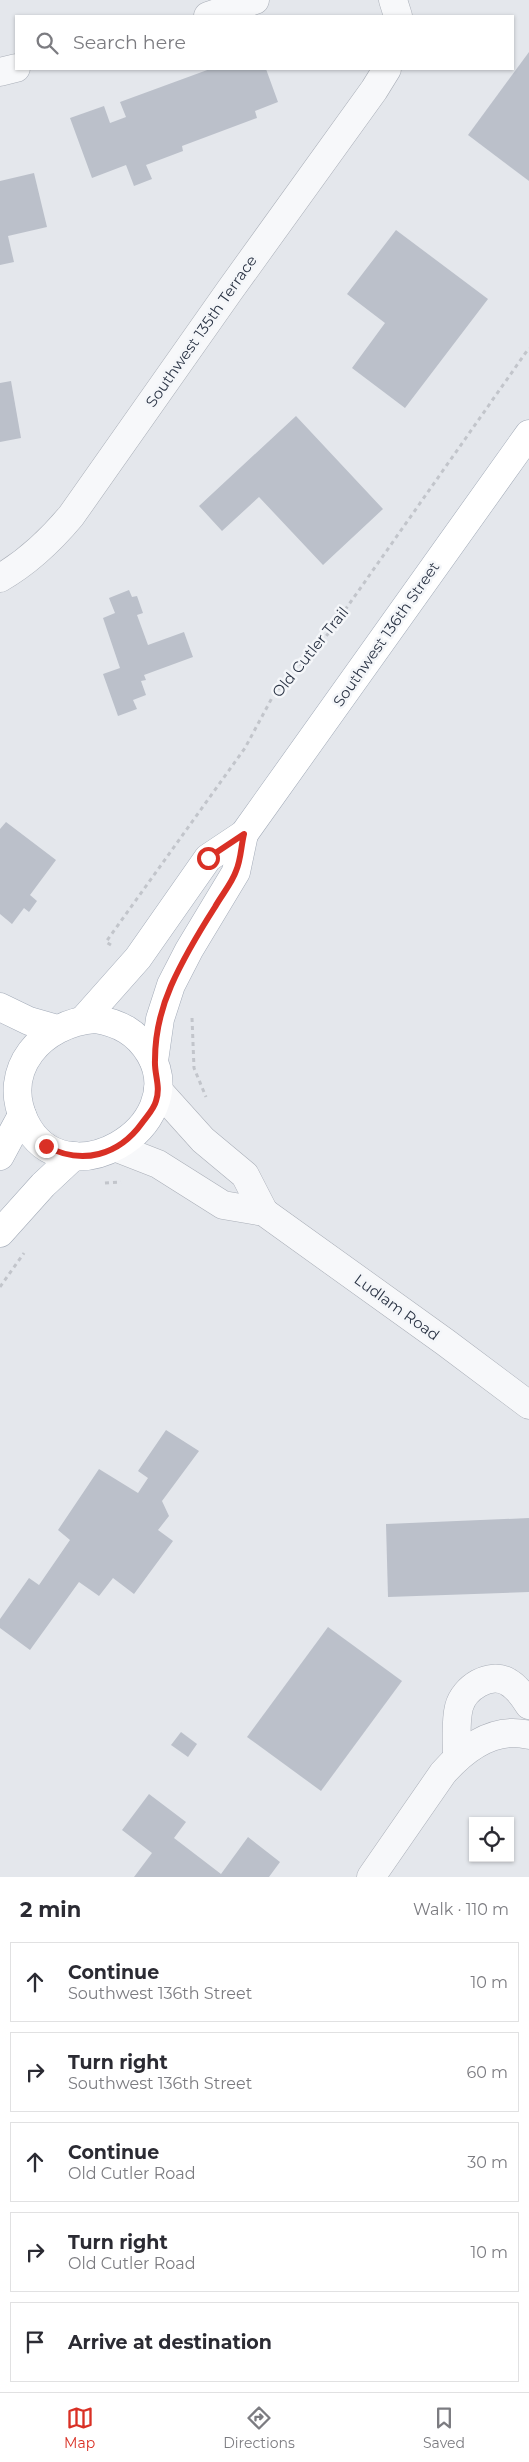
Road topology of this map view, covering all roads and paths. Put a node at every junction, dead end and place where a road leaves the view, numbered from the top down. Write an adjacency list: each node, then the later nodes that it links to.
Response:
1 (254, 0): 3 (street)
2 (392, 0): 4 (street)
3 (211, 15)
4 (398, 15)
5 (15, 68): 7 (street)
6 (385, 70): 10 (street, Southwest 135th Terrace)
7 (0, 72)
8 (529, 348): 12 (path, Old Cutler Trail)
9 (529, 434): 11 (main road, Southwest 136th Street)
10 (0, 578)
11 (244, 834): 15 (main road, Southwest 136th Street); 17 (main road, Southwest 136th Street)
12 (114, 947)
13 (0, 1007): 16 (main road)
14 (192, 1016): 20 (path)
15 (83, 1020): 16 (main road); 17 (main road)
16 (57, 1029): 18 (main road)
17 (154, 1062): 19 (main road)
18 (9, 1076): 21 (main road)
19 (158, 1090): 22 (main road); 27 (street, Ludlam Road)
20 (209, 1103)
21 (22, 1115): 23 (main road); 24 (main road)
22 (116, 1148): 24 (main road); 27 (street, Ludlam Road)
23 (0, 1156)
24 (74, 1156): 28 (main road)
25 (127, 1182): 26 (path)
26 (101, 1184)
27 (264, 1212): 31 (street, Ludlam Road)
28 (0, 1233)
29 (24, 1252): 30 (path)
30 (0, 1287)
31 (529, 1405)
32 (529, 1705): 34 (street)
33 (517, 1733): 34 (street)
34 (457, 1758): 35 (street)
35 (371, 1877)

